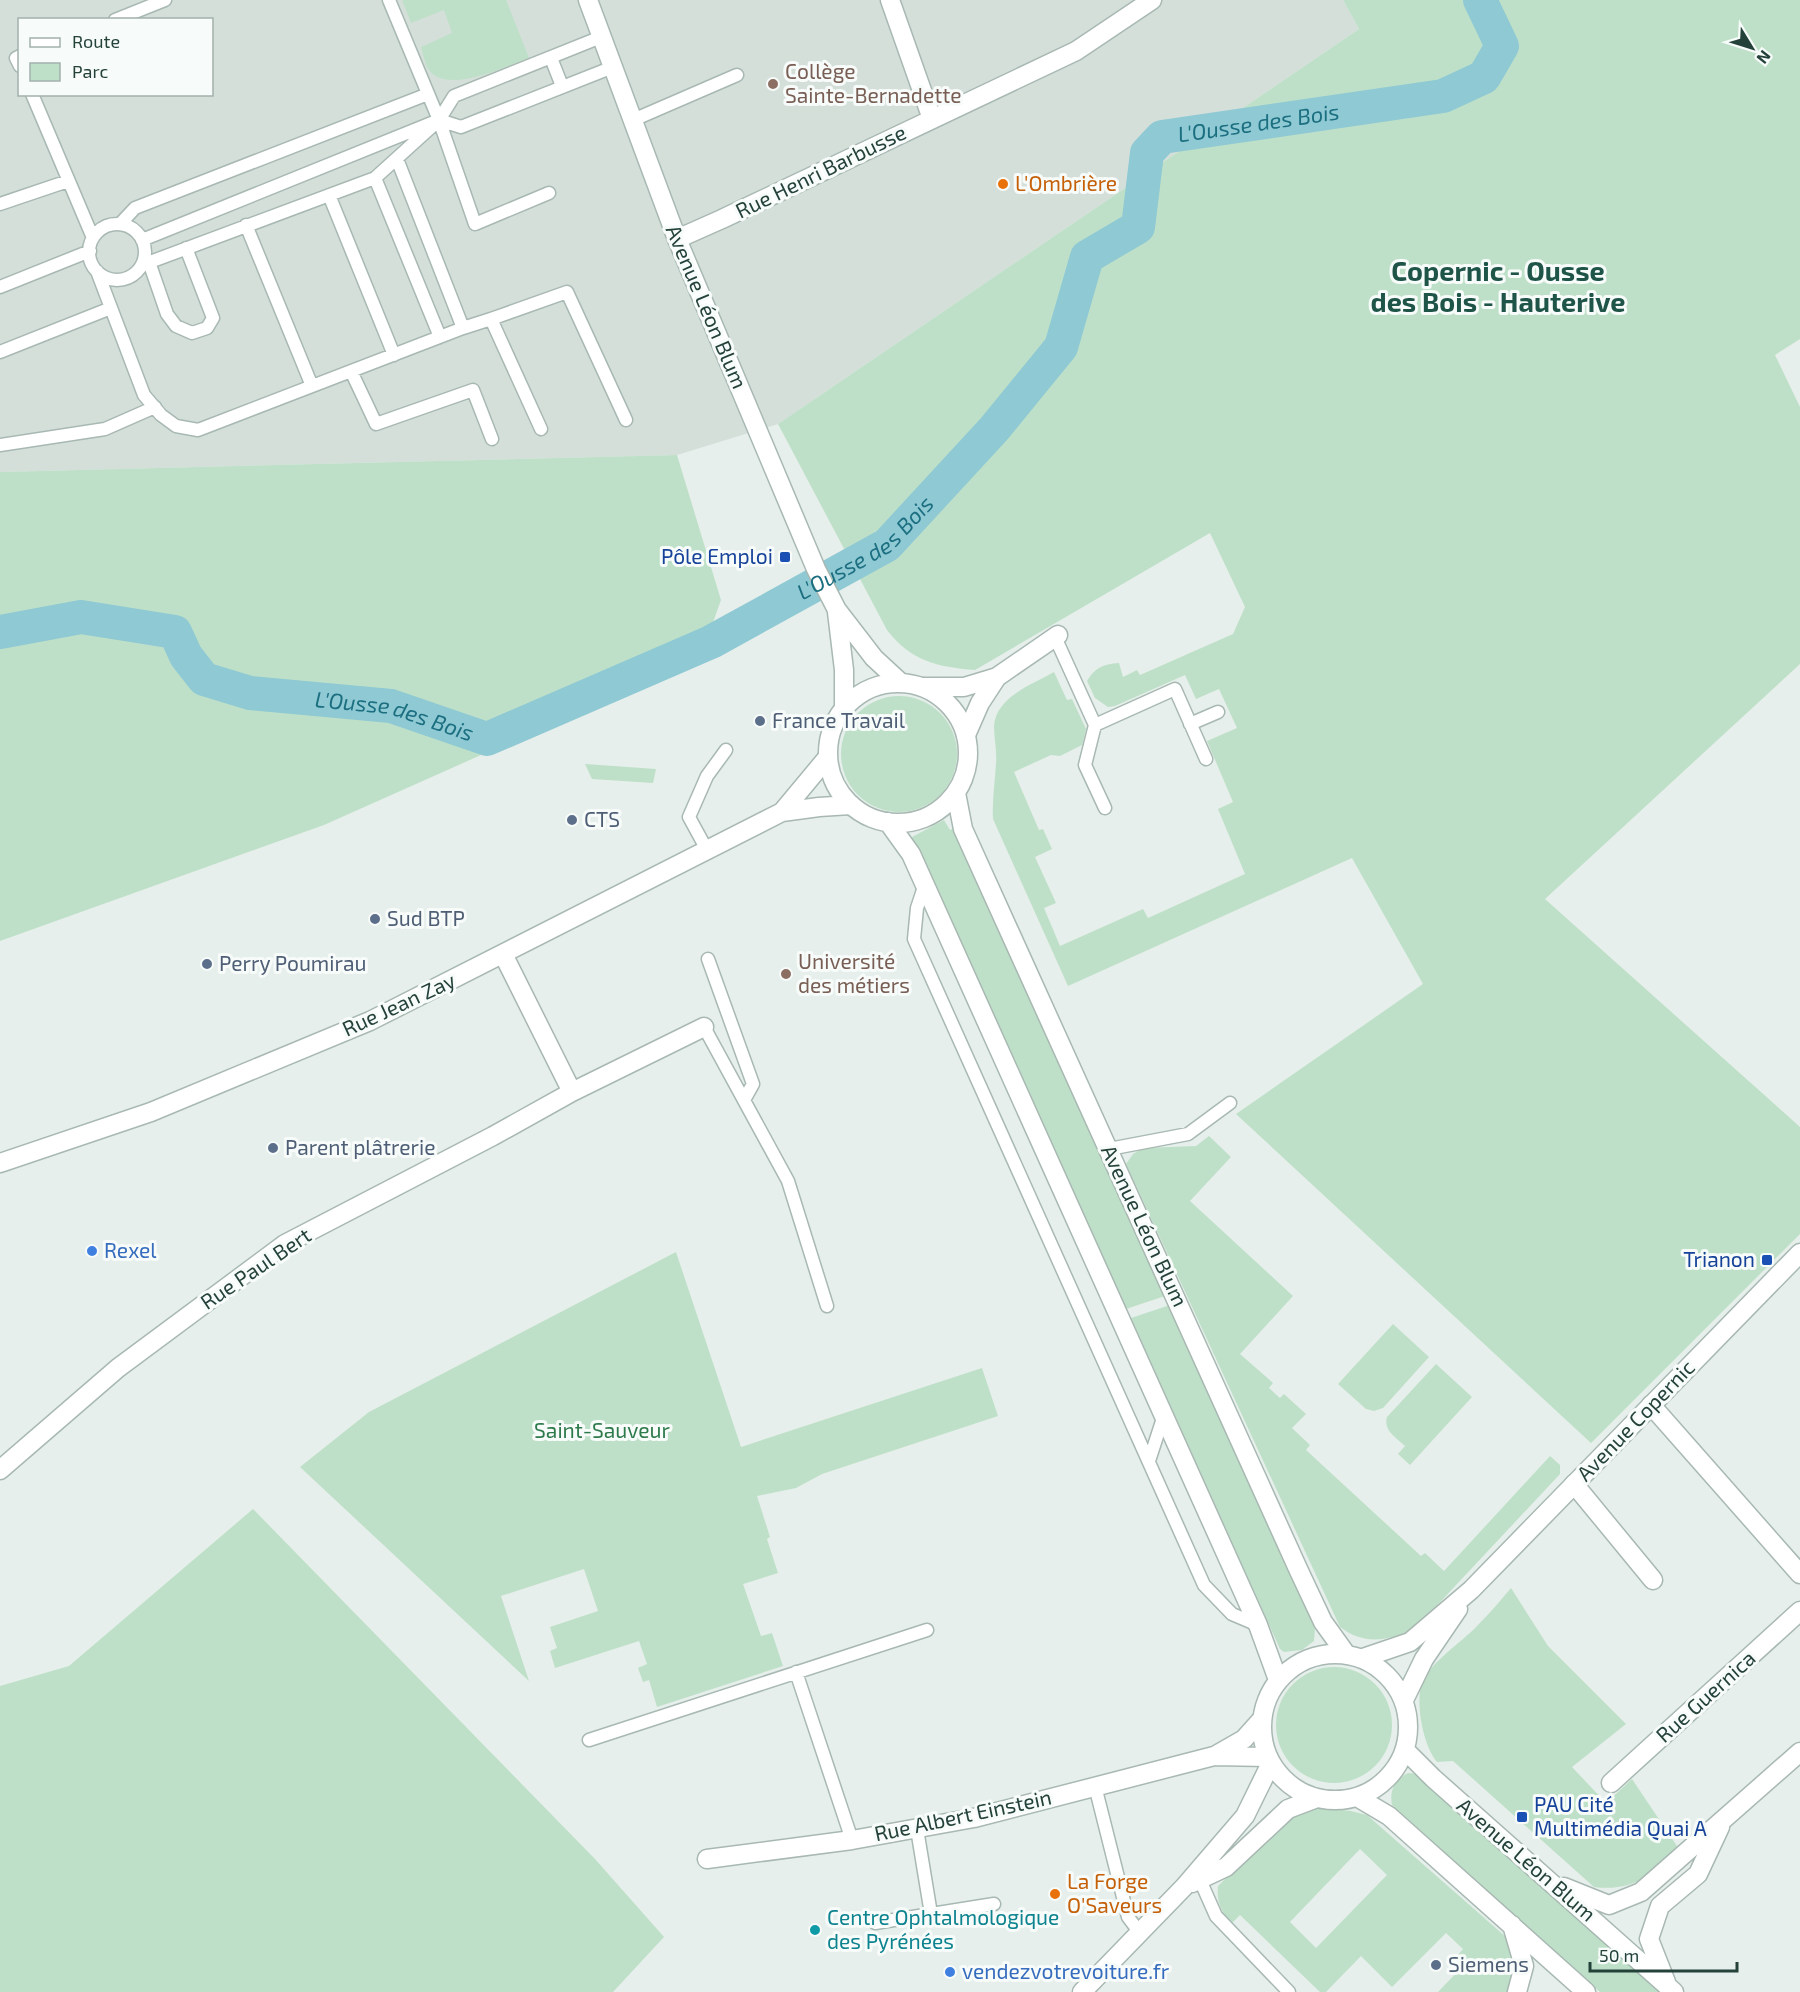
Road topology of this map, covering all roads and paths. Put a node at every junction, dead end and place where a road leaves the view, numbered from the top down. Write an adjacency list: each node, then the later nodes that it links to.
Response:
1 (165, 0): 6 (lane)
2 (389, 0): 12 (lane)
3 (588, 0): 7 (street, Avenue Léon Blum)
4 (890, 0): 14 (street)
5 (1152, 0): 14 (street, Rue Henri Barbusse)
6 (120, 18)
7 (601, 37): 8 (lane); 9 (street, Avenue Léon Blum)
8 (551, 58): 11 (lane); 15 (lane)
9 (613, 67): 11 (lane); 16 (street, Avenue Léon Blum)
10 (738, 75): 16 (lane)
11 (562, 86): 15 (lane)
12 (428, 94): 15 (lane); 23 (lane)
13 (33, 96): 19 (lane)
14 (932, 119): 26 (street, Rue Henri Barbusse)
15 (439, 120): 17 (lane); 20 (lane); 27 (lane)
16 (633, 120): 26 (street, Avenue Léon Blum)
17 (397, 159): 18 (lane); 35 (lane)
18 (375, 178): 21 (lane); 36 (lane)
19 (68, 181): 22 (lane); 25 (lane)
20 (549, 193)
21 (329, 195): 24 (lane); 38 (lane)
22 (0, 204)
23 (120, 224): 25 (lane); 27 (lane)
24 (246, 225): 28 (lane); 40 (lane)
25 (93, 238): 29 (lane)
26 (677, 239): 46 (street, Avenue Léon Blum)
27 (142, 240): 30 (lane)
28 (186, 248): 30 (lane); 30 (lane)
29 (90, 251): 31 (lane); 32 (lane)
30 (146, 263): 31 (lane)
31 (97, 271): 33 (lane)
32 (0, 287)
33 (111, 308): 37 (lane); 41 (lane)
34 (491, 319): 35 (lane); 42 (lane); 43 (lane)
35 (462, 328): 36 (lane)
36 (440, 337): 38 (lane)
37 (0, 352)
38 (394, 355): 39 (lane)
39 (351, 371): 40 (lane); 44 (lane)
40 (312, 386): 41 (lane)
41 (155, 407): 45 (lane)
42 (626, 420)
43 (541, 429)
44 (492, 438)
45 (0, 445)
46 (833, 603): 49 (street, Avenue Léon Blum); 51 (street, Avenue Léon Blum)
47 (1057, 636): 48 (street); 54 (lane)
48 (997, 677): 50 (street); 55 (street)
49 (900, 682): 50 (street); 51 (street)
50 (923, 687): 55 (street)
51 (844, 708): 57 (street)
52 (1218, 712): 53 (lane)
53 (1190, 724): 54 (lane); 58 (lane)
54 (1095, 725): 61 (lane)
55 (966, 735): 59 (street)
56 (726, 750): 64 (lane)
57 (827, 758): 60 (street); 62 (street, Rue Jean Zay)
58 (1206, 759)
59 (956, 793): 63 (street); 72 (street, Avenue Léon Blum)
60 (851, 805): 62 (street, Rue Jean Zay); 63 (street)
61 (1105, 808)
62 (782, 812): 64 (street, Rue Jean Zay)
63 (888, 822): 65 (street)
64 (707, 850): 66 (street, Rue Jean Zay)
65 (925, 884): 77 (street); 78 (lane)
66 (503, 954): 69 (street); 73 (street, Rue Jean Zay)
67 (708, 959): 70 (lane)
68 (704, 1027): 69 (street, Rue Paul Bert); 70 (lane)
69 (572, 1092): 79 (street, Rue Paul Bert)
70 (744, 1100): 75 (lane)
71 (1230, 1103): 72 (lane)
72 (1109, 1149): 87 (street, Avenue Léon Blum)
73 (0, 1163)
74 (1800, 1253): 76 (street, Avenue Copernic)
75 (827, 1306)
76 (1651, 1405): 80 (street, Avenue Copernic); 81 (street)
77 (1164, 1415): 78 (lane); 85 (street)
78 (1149, 1461): 85 (lane)
79 (0, 1470)
80 (1574, 1484): 82 (street); 83 (street, Avenue Copernic)
81 (1800, 1574)
82 (1653, 1580)
83 (1472, 1590): 87 (street, Avenue Copernic); 90 (street, Avenue Copernic)
84 (1800, 1611): 97 (street, Rue Guernica)
85 (1258, 1625): 89 (street)
86 (927, 1630): 88 (lane)
87 (1355, 1656): 89 (street); 90 (street)
88 (796, 1672): 92 (lane); 103 (lane)
89 (1278, 1680): 91 (street)
90 (1404, 1700): 93 (street)
91 (1262, 1719): 95 (street, Rue Albert Einstein); 96 (street)
92 (589, 1740)
93 (1405, 1750): 99 (street); 105 (street, Avenue Léon Blum)
94 (1800, 1752): 101 (street)
95 (1214, 1756): 96 (street, Rue Albert Einstein); 98 (street, Rue Albert Einstein)
96 (1270, 1760): 100 (street); 106 (street)
97 (1611, 1783)
98 (1095, 1786): 102 (street, Rue Albert Einstein); 111 (lane)
99 (1357, 1797): 100 (street); 110 (street)
100 (1317, 1798): 106 (street)
101 (1724, 1820): 105 (street); 112 (street)
102 (917, 1828): 103 (street, Rue Albert Einstein); 108 (lane)
103 (852, 1840): 104 (street, Rue Albert Einstein)
104 (707, 1859)
105 (1551, 1881): 112 (street, Avenue Léon Blum)
106 (1192, 1883): 111 (street); 114 (lane)
107 (994, 1904): 108 (lane)
108 (931, 1914): 109 (lane)
109 (875, 1923)
110 (1512, 1925): 115 (street); 116 (street)
111 (1140, 1933): 113 (street)
112 (1671, 1989)
113 (1082, 1992)
114 (1289, 1992)
115 (1517, 1992)
116 (1586, 1992)

